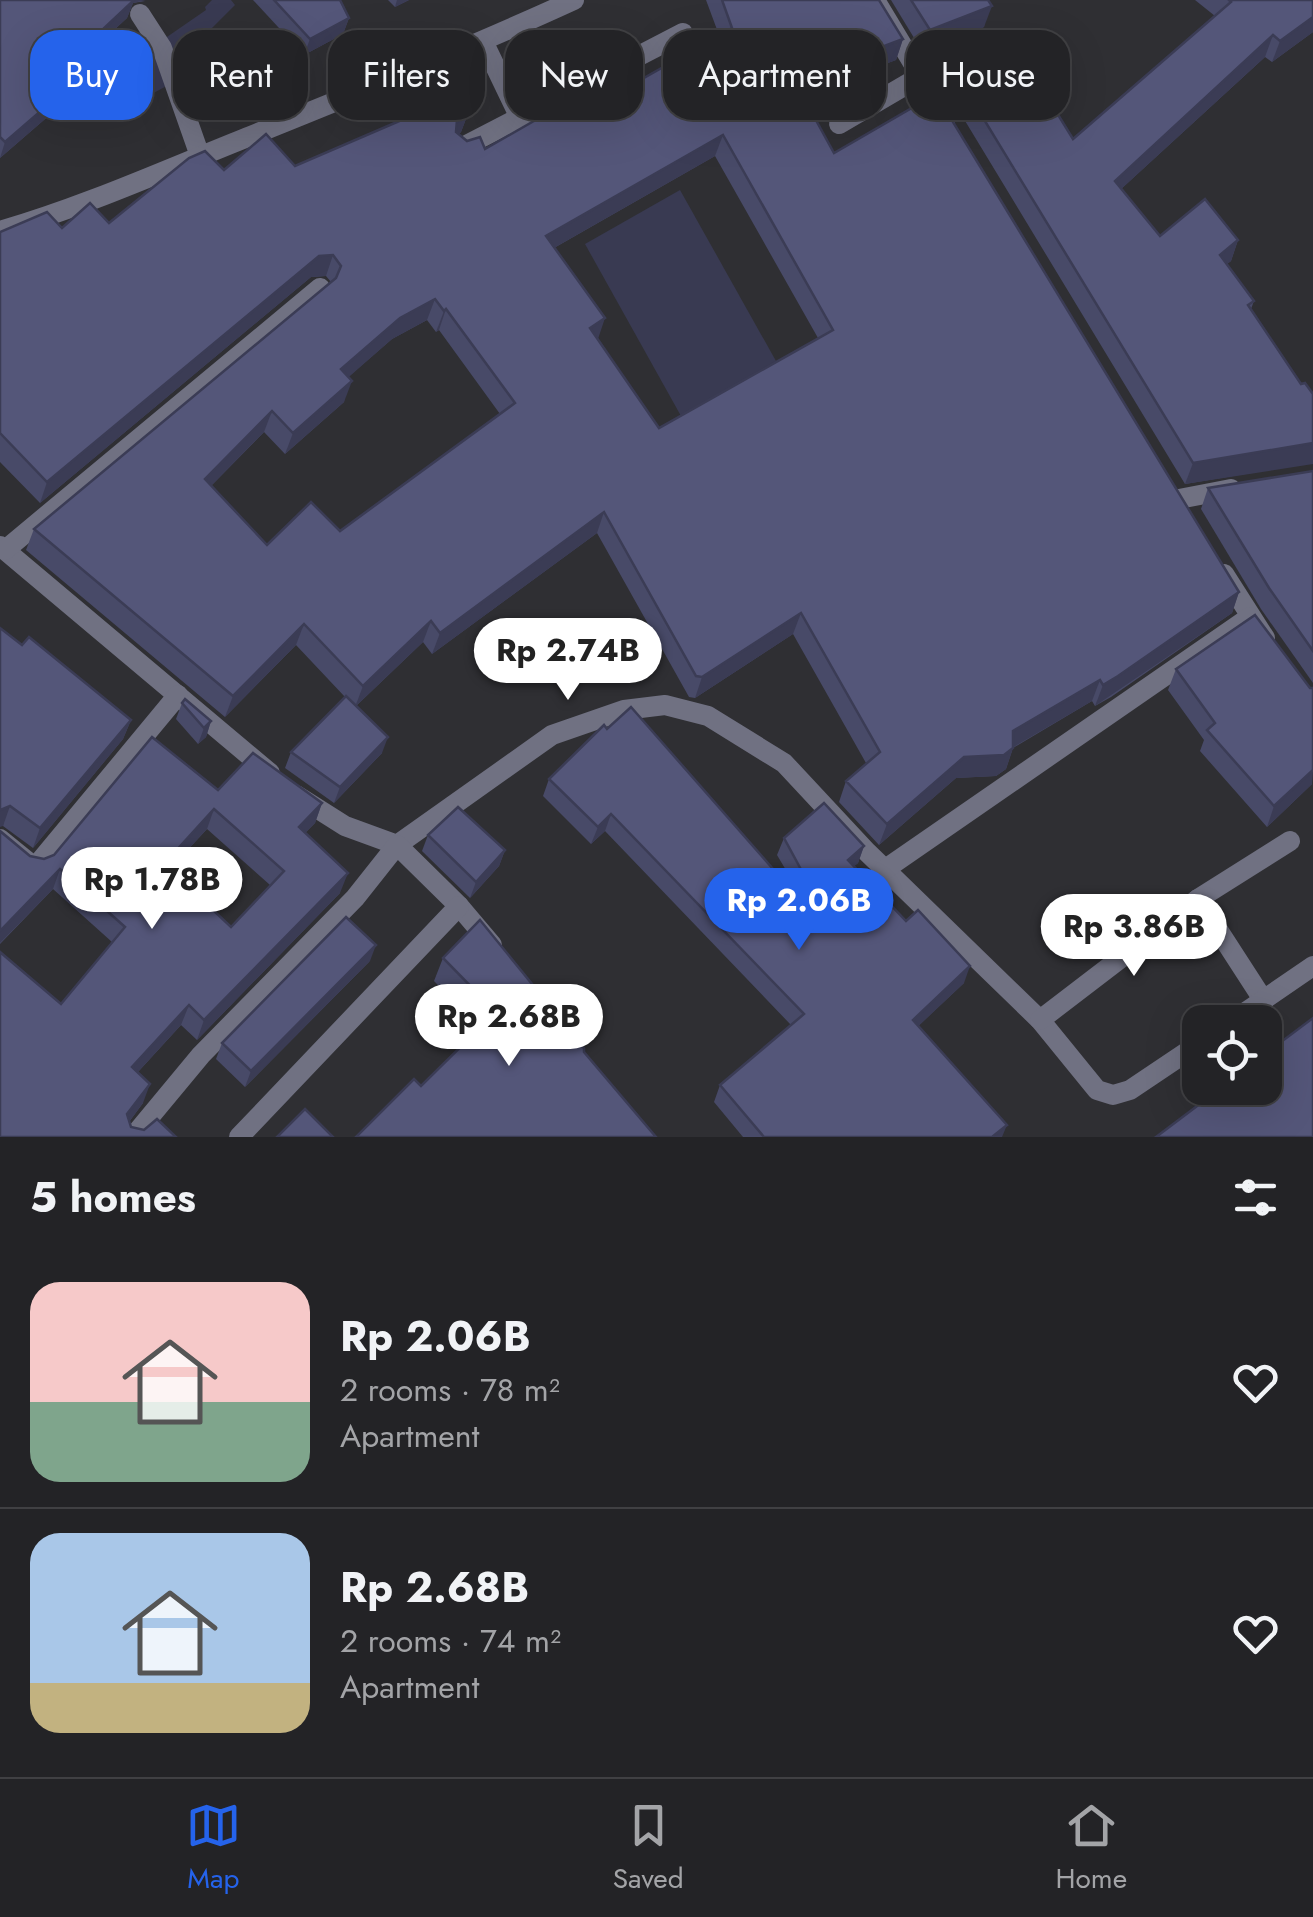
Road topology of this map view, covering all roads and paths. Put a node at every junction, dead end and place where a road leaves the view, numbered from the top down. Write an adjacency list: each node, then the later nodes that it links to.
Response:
1 (574, 0): 4 (street)
2 (875, 0): 6 (street)
3 (140, 14): 15 (street)
4 (485, 40)
5 (485, 45): 8 (street)
6 (906, 52)
7 (906, 84): 12 (street)
8 (505, 87)
9 (328, 104): 15 (street)
10 (516, 120): 14 (street)
11 (947, 120): 13 (street)
12 (839, 124)
13 (961, 142)
14 (461, 148)
15 (200, 156): 16 (street)
16 (0, 231)
17 (320, 288): 20 (street)
18 (1259, 485): 19 (street)
19 (1180, 500)
20 (2, 548): 24 (street)
21 (1210, 550): 22 (street)
22 (1250, 618): 23 (street); 28 (street)
23 (1274, 649)
24 (178, 696): 25 (street); 27 (street)
25 (0, 839)
26 (1290, 841): 29 (street)
27 (397, 845): 28 (street); 30 (street); 37 (street)
28 (884, 870): 35 (street)
29 (1198, 899): 33 (street); 35 (street)
30 (459, 906): 31 (street); 38 (street)
31 (507, 963)
32 (1313, 966): 33 (street)
33 (1264, 1001): 34 (street)
34 (1258, 1005)
35 (1040, 1020): 36 (street)
36 (1182, 1055)
37 (133, 1137)
38 (238, 1137)

